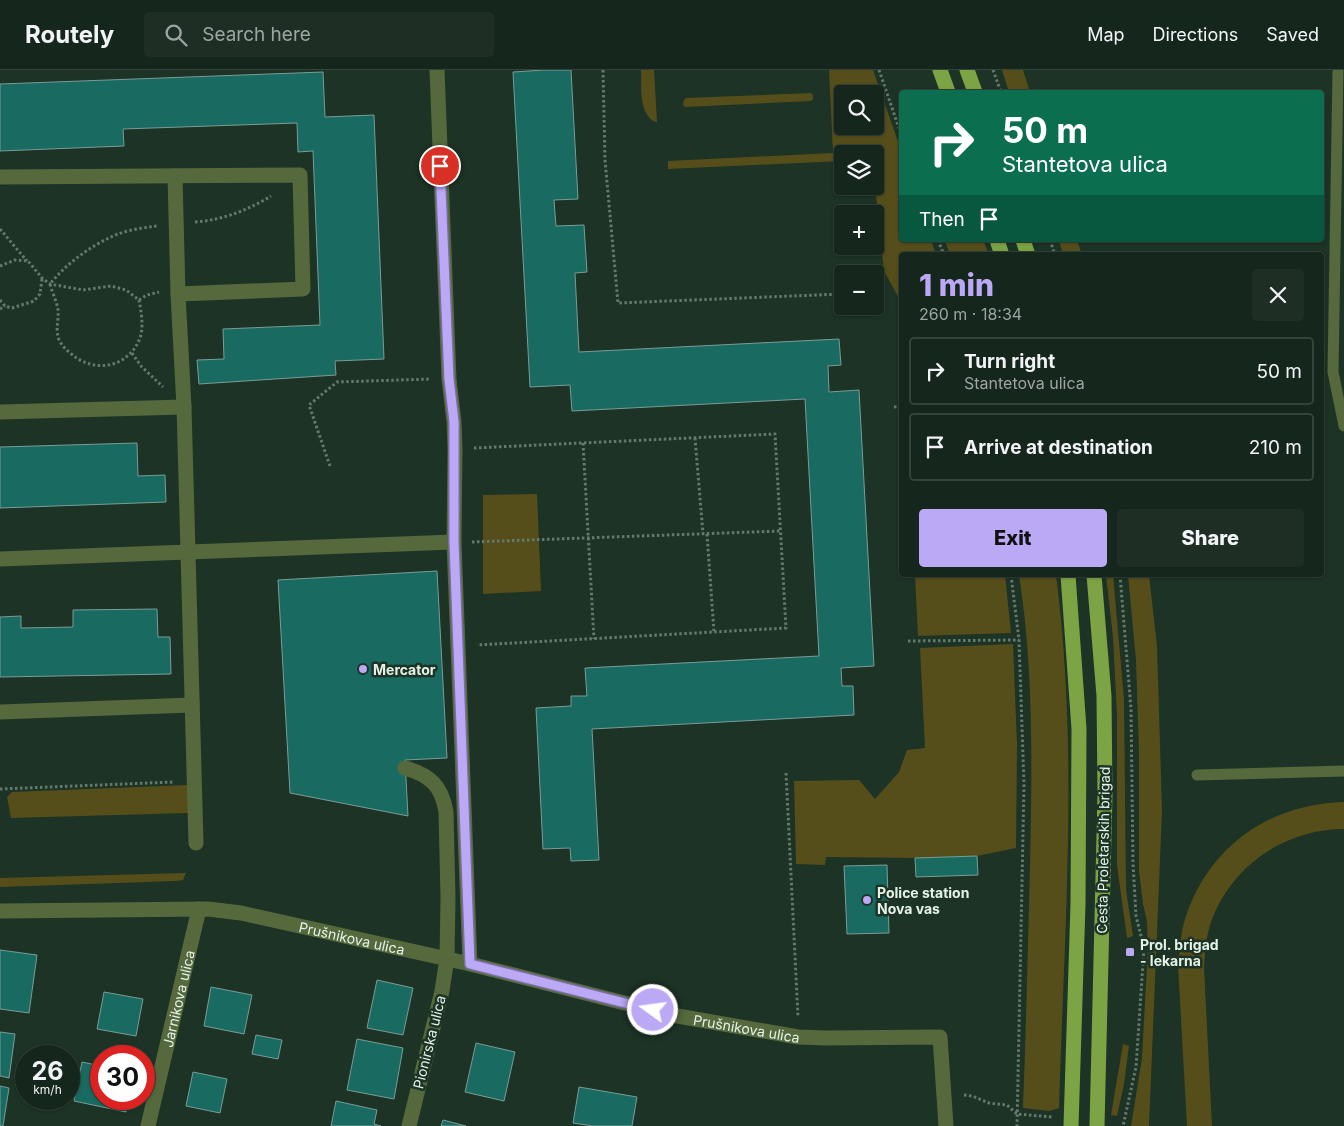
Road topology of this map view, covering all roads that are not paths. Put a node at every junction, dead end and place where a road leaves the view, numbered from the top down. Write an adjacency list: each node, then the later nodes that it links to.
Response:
1 (437, 70): 13 (street)
2 (940, 70): 5 (main road)
3 (967, 70): 6 (main road)
4 (1338, 70): 12 (lane)
5 (947, 90)
6 (974, 90)
7 (176, 176): 8 (street); 9 (street); 9 (street)
8 (0, 177)
9 (178, 294): 10 (street)
10 (184, 407): 11 (street); 14 (street)
11 (0, 412)
12 (1344, 426)
13 (454, 542): 14 (street); 27 (street)
14 (188, 552): 15 (street); 18 (street)
15 (0, 559)
16 (1068, 577): 28 (main road, Cesta Proletarskih brigad)
17 (1094, 577): 32 (main road, Cesta Proletarskih brigad)
18 (192, 705): 19 (street); 23 (street)
19 (0, 712)
20 (405, 768): 26 (street, Pionirska ulica)
21 (1344, 771): 22 (lane)
22 (1198, 775)
23 (196, 843)
24 (203, 909): 25 (street, Prušnikova ulica); 26 (street, Prušnikova ulica); 29 (street, Jarnikova ulica)
25 (0, 911)
26 (447, 958): 27 (street, Prušnikova ulica); 30 (street, Pionirska ulica)
27 (470, 964): 31 (street, Prušnikova ulica)
28 (1065, 1122)
29 (148, 1126)
30 (409, 1126)
31 (946, 1126)
32 (1097, 1126)

